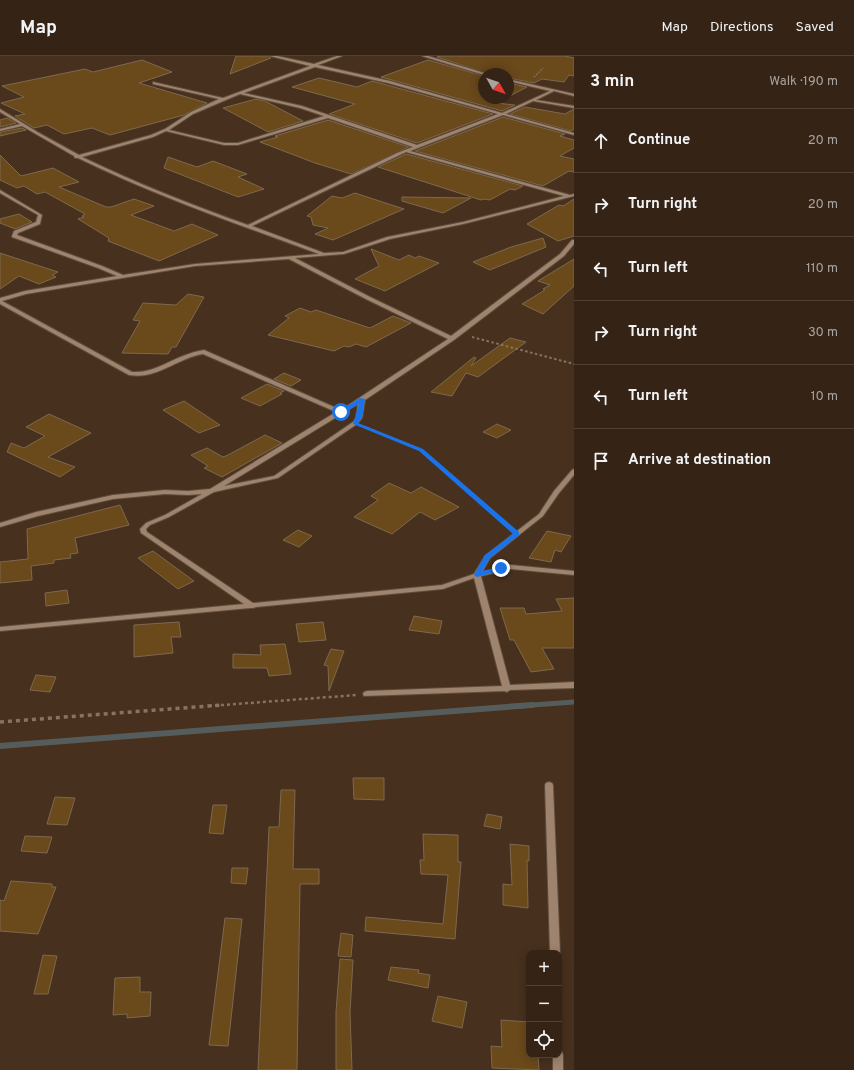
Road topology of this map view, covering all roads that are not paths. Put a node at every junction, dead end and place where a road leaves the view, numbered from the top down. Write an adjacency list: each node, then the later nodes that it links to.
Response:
1 (272, 56): 4 (street)
2 (340, 56): 4 (street)
3 (424, 56): 5 (street)
4 (315, 65): 9 (street); 16 (street)
5 (478, 72)
6 (154, 82): 11 (street)
7 (514, 82): 8 (street)
8 (552, 91): 10 (street); 12 (street)
9 (239, 93): 11 (street); 17 (street)
10 (574, 96): 13 (street)
11 (223, 99): 20 (street)
12 (535, 100): 13 (street); 16 (street)
13 (562, 105): 14 (street)
14 (574, 107)
15 (0, 110): 18 (street)
16 (502, 114): 21 (street); 22 (street)
17 (329, 116): 20 (street); 22 (street)
18 (22, 125): 19 (street); 24 (street)
19 (0, 130)
20 (166, 130): 24 (street)
21 (574, 134)
22 (418, 147): 23 (street)
23 (405, 151): 26 (street); 27 (street)
24 (76, 157): 27 (street)
25 (0, 191): 31 (street)
26 (573, 196): 29 (street)
27 (250, 226): 29 (street)
28 (574, 241): 33 (street)
29 (326, 255): 30 (street)
30 (288, 257): 31 (street); 33 (street)
31 (122, 277): 32 (street)
32 (0, 301): 35 (street)
33 (452, 339): 34 (street)
34 (362, 399): 35 (street); 37 (street)
35 (341, 412): 37 (street)
36 (574, 471): 40 (street)
37 (212, 490): 38 (street); 41 (street)
38 (0, 525)
39 (574, 573): 40 (street)
40 (477, 575): 41 (street); 44 (street)
41 (253, 606): 42 (street)
42 (0, 629)
43 (574, 685): 44 (street)
44 (507, 689): 45 (street)
45 (367, 694)
46 (550, 785): 47 (street)
47 (554, 950)
48 (558, 1058): 49 (street)
49 (558, 1070)

